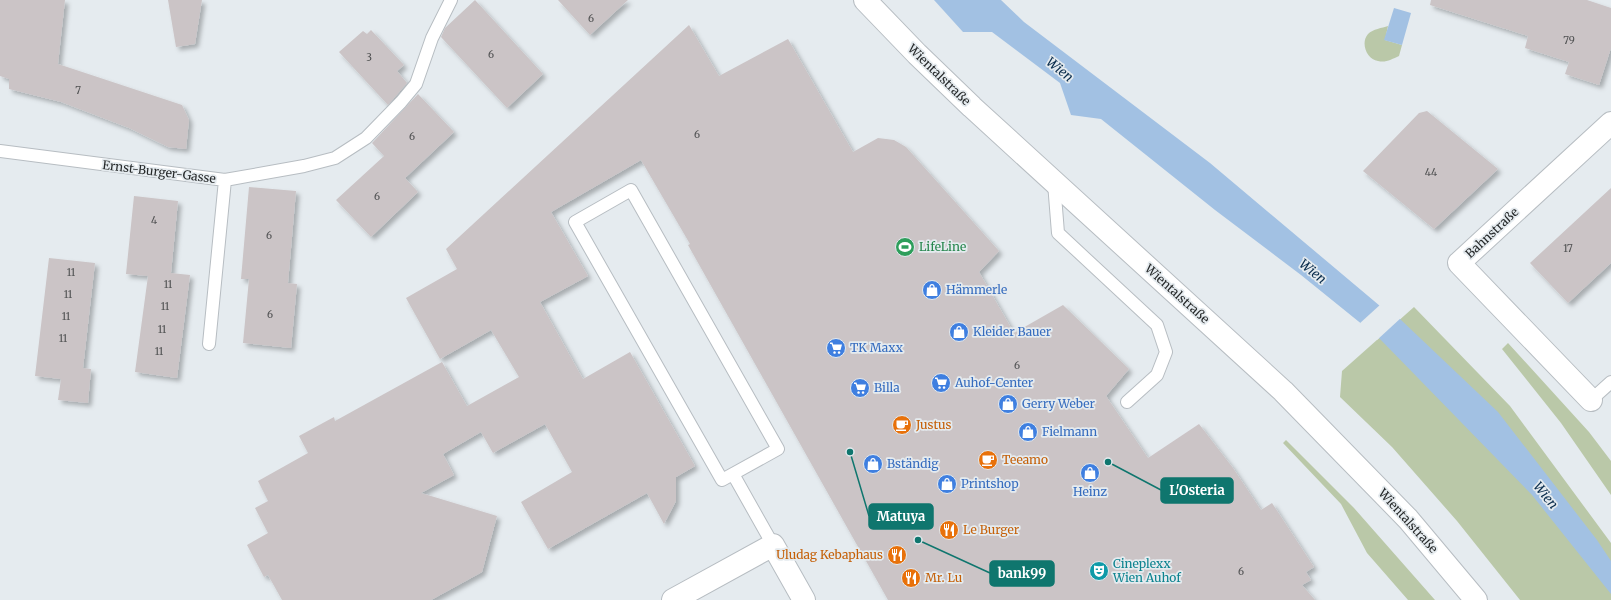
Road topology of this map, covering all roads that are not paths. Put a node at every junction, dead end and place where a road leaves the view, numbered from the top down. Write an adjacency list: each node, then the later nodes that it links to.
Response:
1 (451, 0): 5 (lane)
2 (865, 0): 6 (main road, Wientalstraße)
3 (1611, 123): 9 (main road, Bahnstraße)
4 (0, 151): 5 (lane, Ernst-Burger-Gasse)
5 (225, 180): 7 (lane, Ernst-Burger-Gasse)
6 (1054, 182): 10 (lane); 15 (main road, Wientalstraße)
7 (209, 344)
8 (1611, 382): 9 (lane)
9 (1592, 400)
10 (1127, 402)
11 (733, 474): 11 (lane); 12 (lane)
12 (773, 545): 13 (main road); 14 (main road)
13 (673, 600)
14 (804, 600)
15 (1476, 600)

